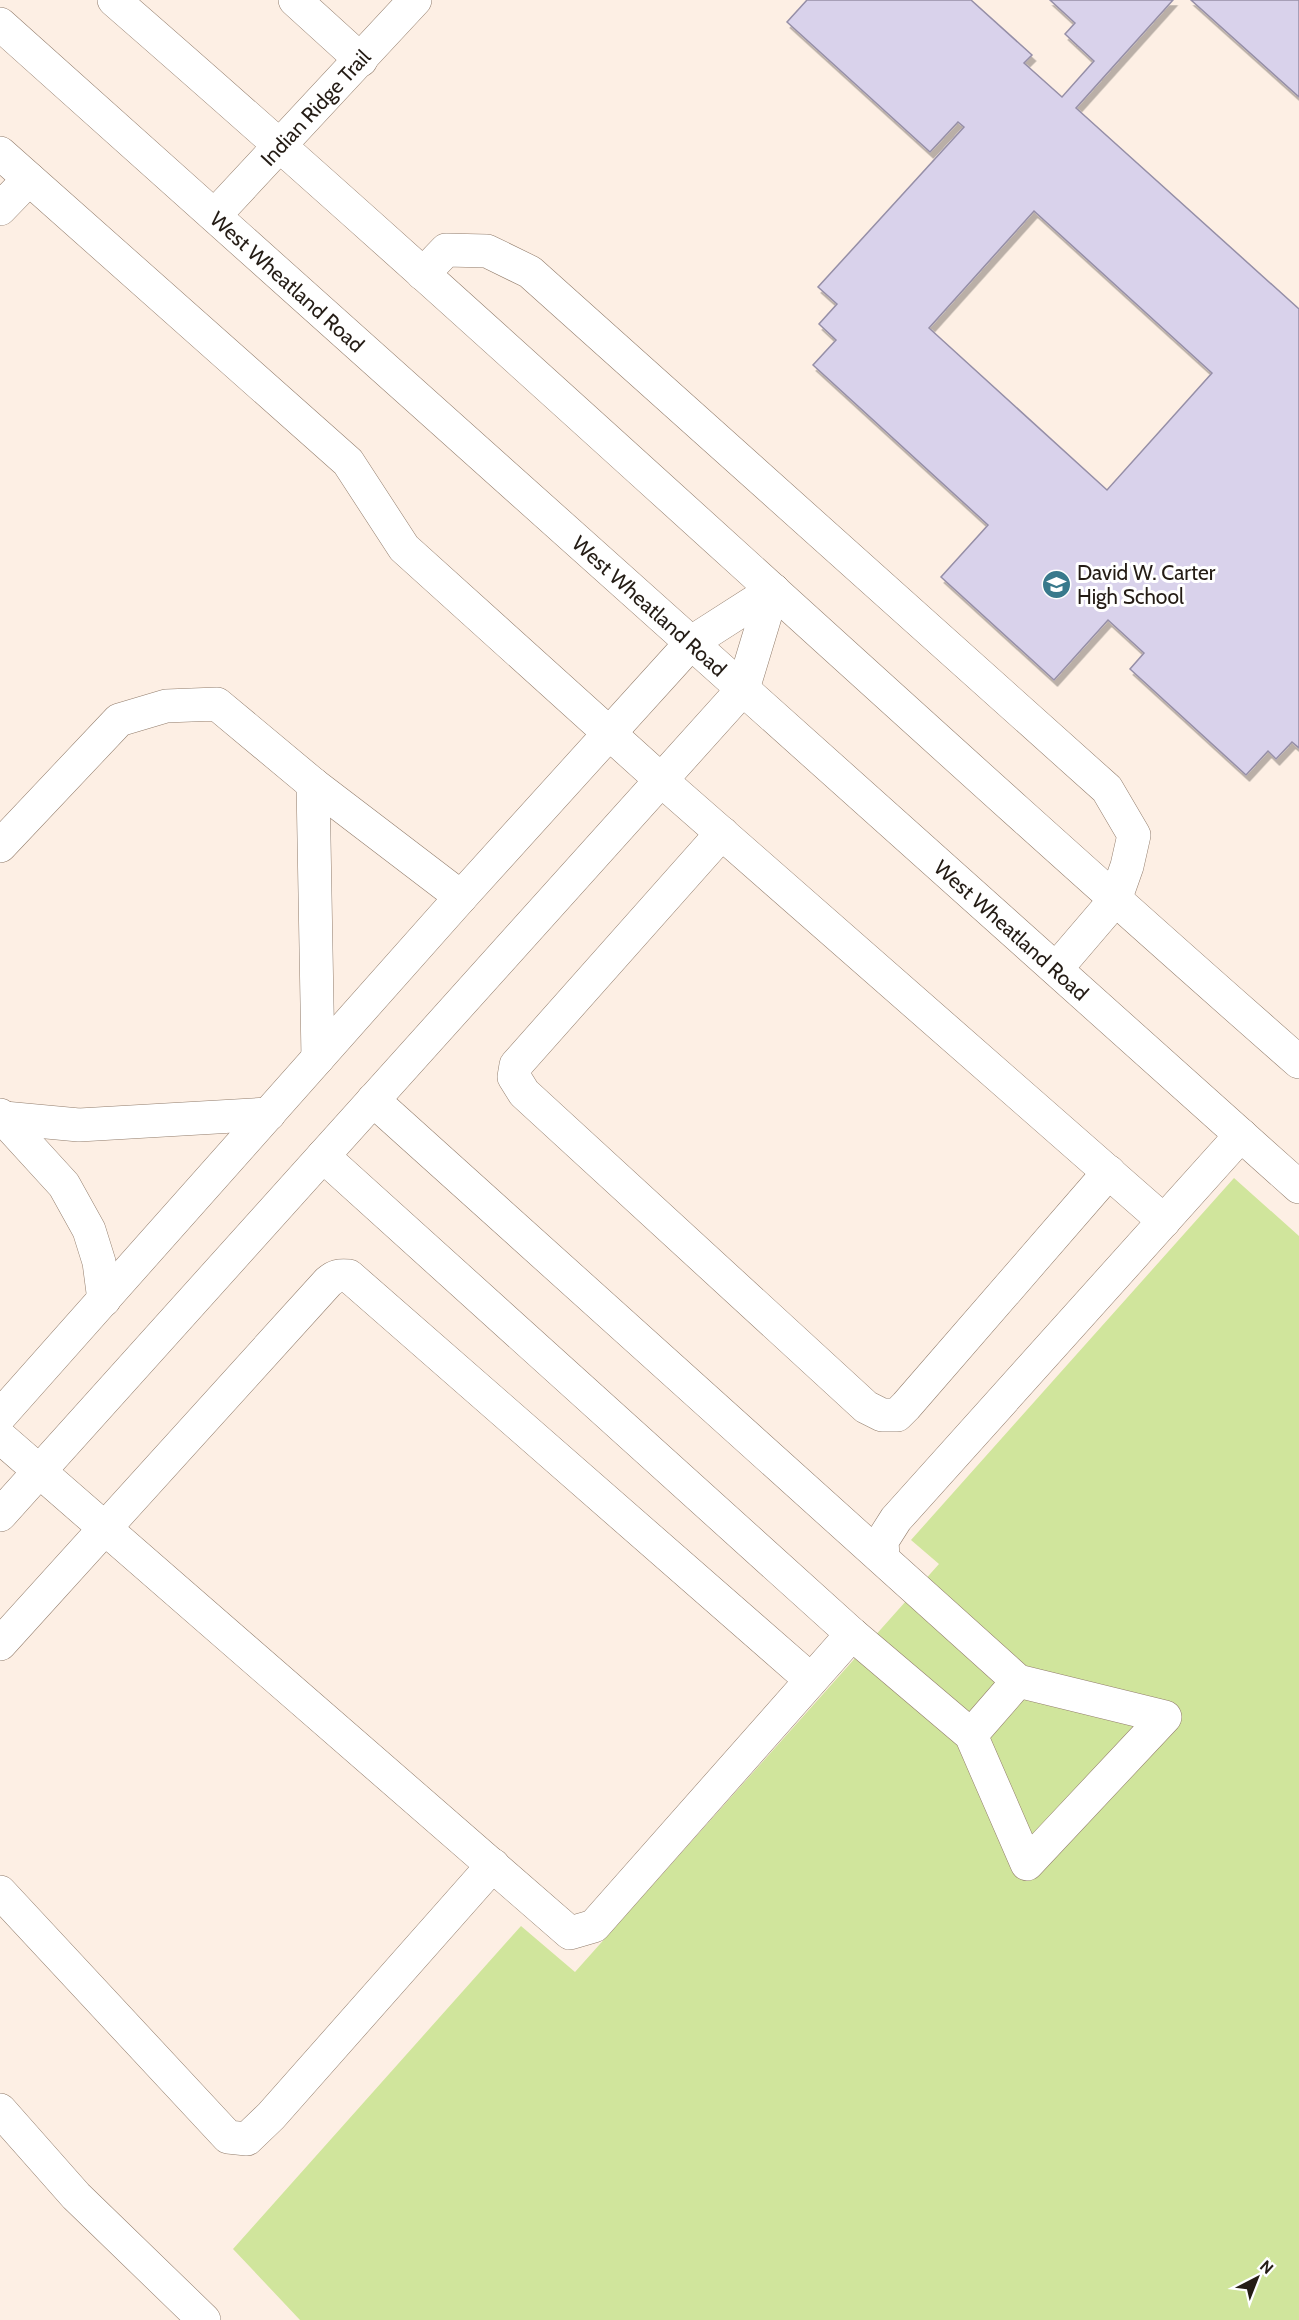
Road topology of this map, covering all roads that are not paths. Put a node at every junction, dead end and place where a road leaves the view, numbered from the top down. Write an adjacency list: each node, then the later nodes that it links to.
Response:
1 (114, 0): 6 (main road)
2 (295, 0): 5 (main road)
3 (415, 0): 5 (main road, Indian Ridge Trail)
4 (0, 24): 10 (main road, West Wheatland Road)
5 (361, 60): 6 (main road, Indian Ridge Trail)
6 (280, 145): 10 (main road, Indian Ridge Trail); 11 (main road)
7 (0, 153): 8 (main road)
8 (29, 179): 9 (main road); 15 (main road)
9 (0, 209)
10 (215, 215): 13 (main road, West Wheatland Road)
11 (423, 274): 12 (main road); 21 (main road)
12 (772, 591): 13 (main road); 14 (main road); 21 (main road)
13 (692, 642): 14 (main road, West Wheatland Road); 15 (main road)
14 (743, 689): 16 (main road); 22 (main road, West Wheatland Road)
15 (609, 734): 16 (main road); 20 (main road)
16 (661, 780): 18 (main road); 25 (main road)
17 (313, 784): 19 (main road); 20 (main road); 23 (main road)
18 (722, 834): 30 (main road); 30 (main road)
19 (0, 846)
20 (461, 897): 23 (main road)
21 (1114, 900): 22 (main road); 24 (main road)
22 (1056, 969): 28 (main road, West Wheatland Road)
23 (318, 1058): 26 (main road)
24 (1299, 1062)
25 (373, 1100): 29 (main road); 39 (main road)
26 (269, 1114): 27 (main road); 33 (main road)
27 (2, 1116): 33 (main road)
28 (1241, 1135): 31 (main road, West Wheatland Road); 32 (main road)
29 (323, 1156): 36 (main road); 40 (main road)
30 (1109, 1172): 32 (main road)
31 (1299, 1187)
32 (1164, 1221): 39 (main road)
33 (104, 1300): 34 (main road)
34 (0, 1416)
35 (0, 1437): 36 (main road)
36 (38, 1472): 37 (main road); 38 (main road)
37 (0, 1515)
38 (103, 1528): 41 (main road); 42 (main road); 45 (main road)
39 (883, 1557): 43 (main road)
40 (852, 1634): 42 (main road); 44 (main road)
41 (0, 1644)
42 (811, 1680): 45 (main road)
43 (1018, 1681): 44 (main road); 44 (main road)
44 (971, 1735)
45 (493, 1865): 46 (main road)
46 (0, 1892)
47 (0, 2110): 48 (main road)
48 (204, 2320)

